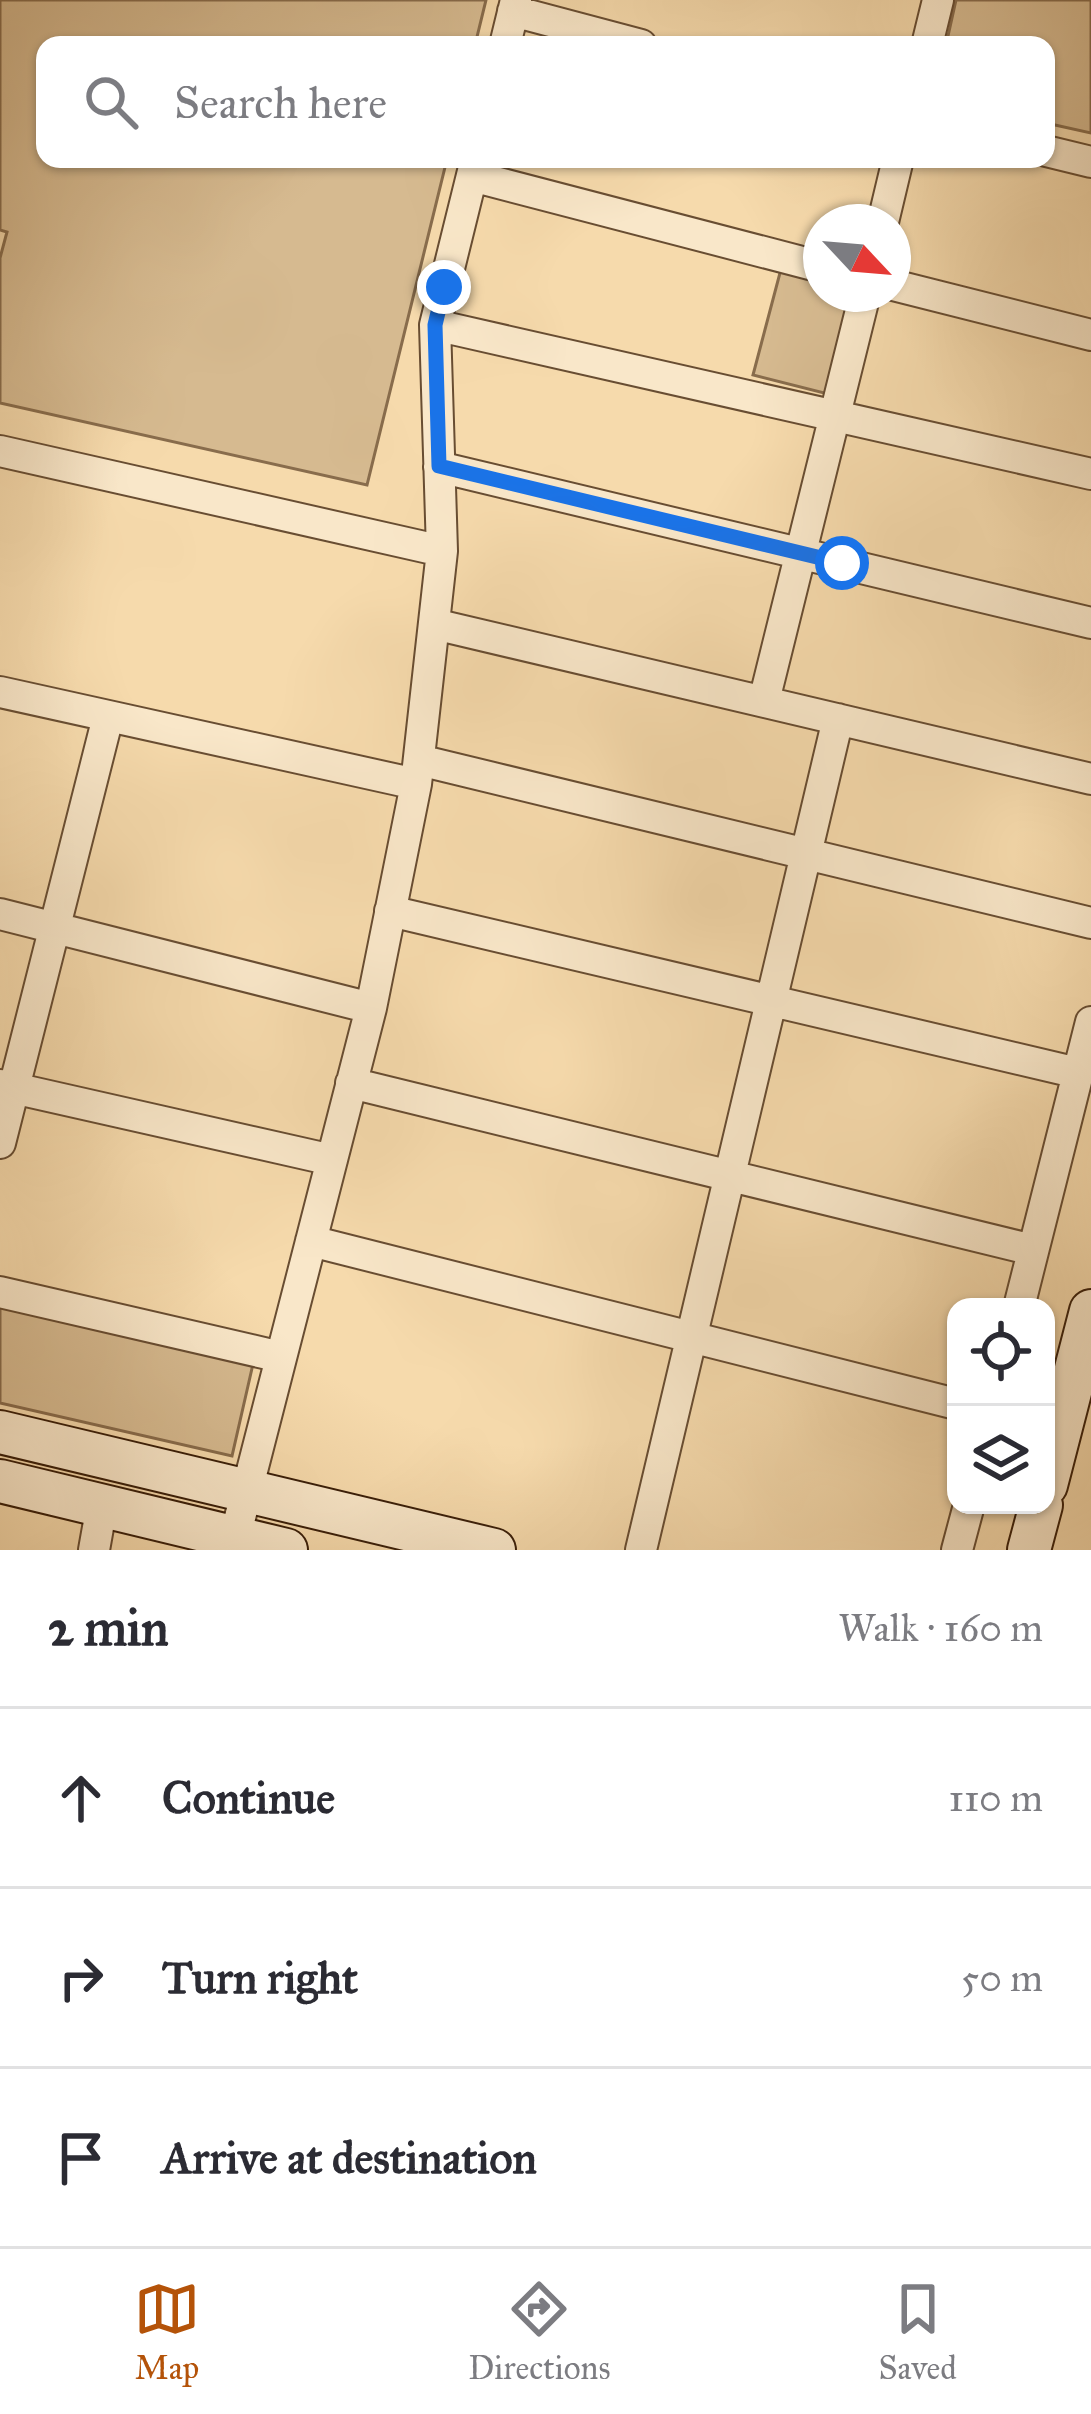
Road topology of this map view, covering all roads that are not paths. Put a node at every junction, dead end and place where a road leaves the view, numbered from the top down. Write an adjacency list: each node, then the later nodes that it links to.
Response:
1 (938, 0): 5 (street)
2 (515, 6): 3 (street); 4 (street)
3 (507, 36)
4 (612, 36)
5 (929, 36)
6 (1055, 153): 7 (street)
7 (1091, 163)
8 (474, 168): 11 (street); 14 (street)
9 (896, 168): 10 (street)
10 (887, 204)
11 (803, 262)
12 (911, 290): 15 (street)
13 (861, 312): 16 (street)
14 (435, 325): 16 (street); 18 (street)
15 (1091, 335)
16 (835, 416): 19 (street); 21 (street)
17 (0, 452): 20 (street)
18 (439, 466): 20 (street); 21 (street)
19 (1091, 474)
20 (442, 551): 23 (street)
21 (801, 553): 22 (street); 25 (street)
22 (1091, 623)
23 (434, 624): 25 (street); 28 (street)
24 (0, 692): 26 (street)
25 (764, 701): 27 (street)
26 (108, 717): 28 (street); 34 (street)
27 (838, 719): 29 (street); 30 (street)
28 (417, 772): 30 (street); 31 (street)
29 (1091, 779)
30 (807, 854): 33 (street); 35 (street)
31 (390, 911): 35 (street); 36 (street)
32 (0, 914): 34 (street)
33 (1091, 923)
34 (54, 928): 36 (street); 40 (street)
35 (772, 1001): 38 (street); 43 (street)
36 (371, 1008): 39 (street)
37 (1091, 1022): 38 (street)
38 (1078, 1073): 45 (street)
39 (352, 1083): 42 (street); 43 (street)
40 (7, 1086): 41 (street); 42 (street)
41 (0, 1143)
42 (332, 1160): 44 (street)
43 (732, 1176): 45 (street); 49 (street)
44 (310, 1240): 49 (street); 50 (street)
45 (1033, 1250): 47 (street)
46 (0, 1292): 50 (street)
47 (1021, 1298)
48 (1091, 1311): 53 (main road)
49 (694, 1338): 51 (street); 63 (street)
50 (281, 1357): 55 (street)
51 (947, 1402)
52 (0, 1432): 55 (main road)
53 (1055, 1450)
54 (0, 1481): 56 (main road)
55 (246, 1491): 59 (street); 62 (main road)
56 (102, 1505): 59 (main road); 60 (street)
57 (967, 1514): 64 (street)
58 (1039, 1514): 65 (main road)
59 (235, 1537): 61 (main road)
60 (94, 1550)
61 (286, 1550)
62 (494, 1550)
63 (641, 1550)
64 (957, 1550)
65 (1029, 1550)

